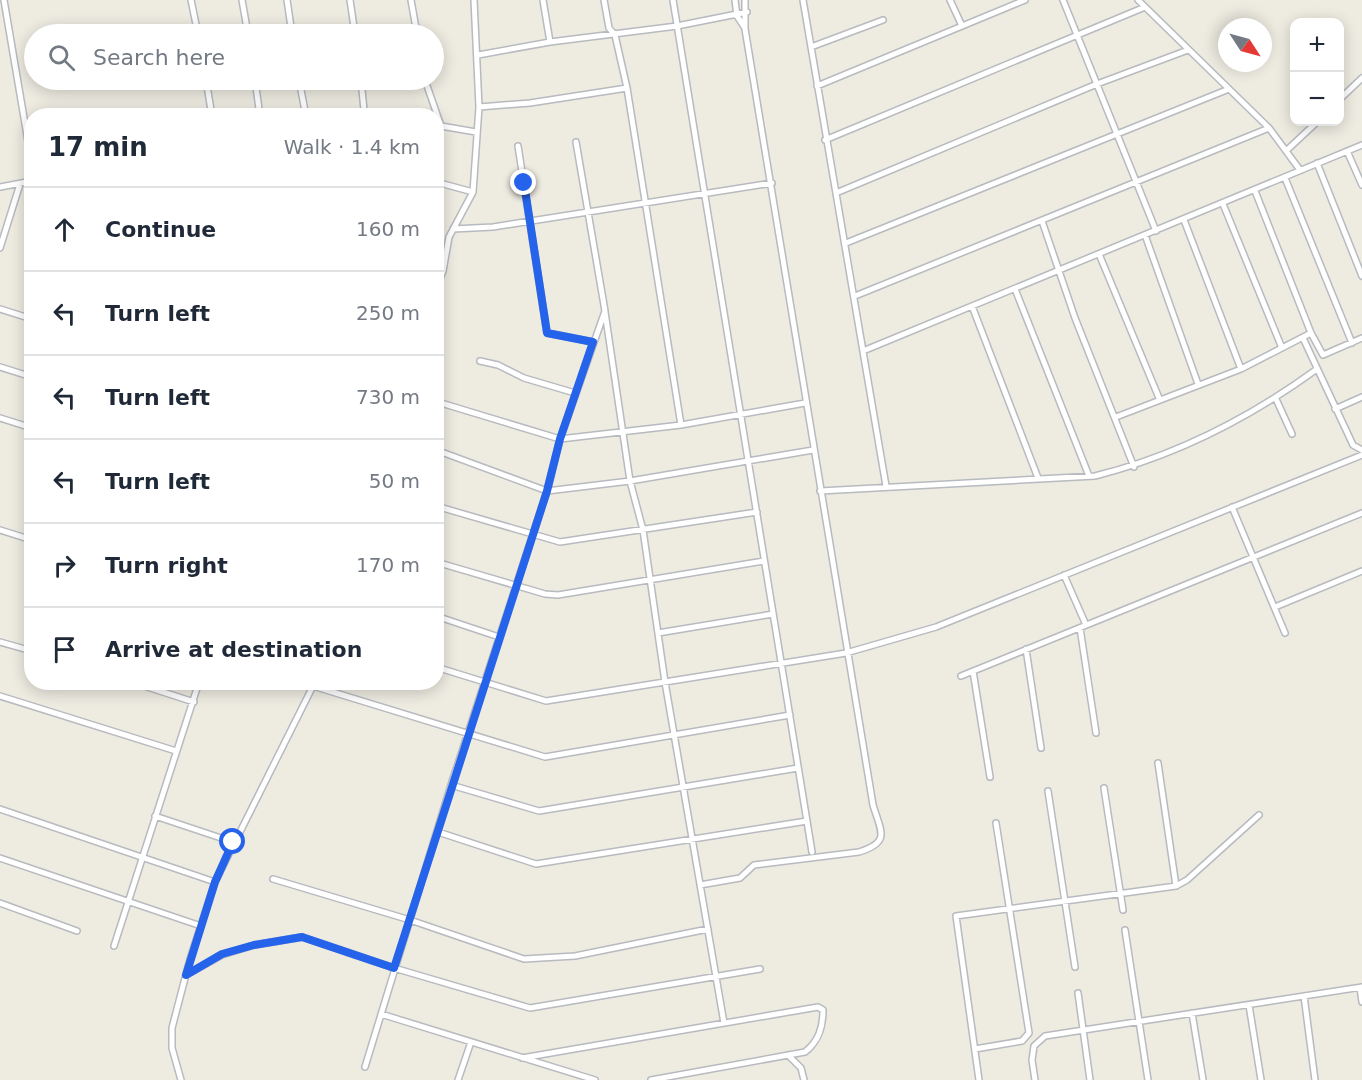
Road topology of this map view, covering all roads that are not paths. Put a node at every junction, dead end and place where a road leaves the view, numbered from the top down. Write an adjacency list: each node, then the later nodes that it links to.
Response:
1 (4, 0): 53 (street)
2 (191, 0): 22 (street)
3 (242, 0): 23 (street)
4 (287, 0): 24 (street)
5 (350, 0): 25 (street)
6 (411, 0): 26 (street)
7 (474, 0): 35 (street)
8 (543, 0): 32 (street)
9 (604, 0): 31 (street)
10 (673, 0): 27 (street)
11 (735, 0): 20 (street)
12 (745, 0): 19 (street)
13 (803, 0): 33 (street)
14 (950, 0): 28 (street)
15 (1025, 0): 28 (street)
16 (1063, 0): 30 (street)
17 (1138, 0): 18 (street)
18 (1145, 7): 30 (street); 34 (street)
19 (747, 12): 20 (street); 29 (street)
20 (737, 16): 27 (street); 29 (street)
21 (883, 20): 33 (street)
22 (196, 24)
23 (246, 24)
24 (291, 24)
25 (354, 24)
26 (415, 24)
27 (677, 26): 31 (street); 77 (street)
28 (962, 26): 38 (street)
29 (745, 29): 69 (street)
30 (1079, 34): 37 (street); 59 (street)
31 (615, 35): 32 (street); 39 (street)
32 (550, 42): 35 (street)
33 (811, 48): 38 (street)
34 (1188, 50): 37 (street); 40 (street)
35 (478, 54): 47 (street)
36 (1362, 78): 46 (street)
37 (1097, 84): 58 (street); 78 (street)
38 (817, 86): 59 (street)
39 (627, 88): 47 (street); 79 (street)
40 (1229, 89): 56 (street); 58 (street)
41 (208, 90): 48 (street)
42 (256, 90): 49 (street)
43 (301, 90): 50 (street)
44 (362, 90): 51 (street)
45 (428, 90): 52 (street)
46 (1344, 95)
47 (479, 107): 57 (street)
48 (211, 108)
49 (259, 108)
50 (304, 108)
51 (364, 108)
52 (435, 108)
53 (24, 118)
54 (1313, 126): 63 (street)
55 (444, 127): 57 (street)
56 (1269, 128): 63 (street); 70 (street)
57 (476, 132): 76 (street)
58 (1117, 134): 70 (street); 88 (street)
59 (825, 140): 78 (street)
60 (576, 142): 81 (street)
61 (518, 146): 82 (street)
62 (1362, 146): 64 (street)
63 (1287, 150): 66 (street)
64 (1347, 151): 65 (street); 73 (street)
65 (1317, 163): 66 (street); 93 (street)
66 (1300, 170): 67 (street)
67 (1285, 178): 75 (street); 104 (street)
68 (24, 183): 71 (street)
69 (772, 183): 77 (street); 117 (street)
70 (1136, 183): 84 (street); 86 (street)
71 (20, 184): 74 (street); 89 (street)
72 (444, 184): 76 (street)
73 (1362, 184)
74 (0, 187)
75 (1255, 191): 80 (street); 100 (street)
76 (473, 192): 85 (street)
77 (704, 193): 79 (street); 120 (street)
78 (836, 193): 88 (street)
79 (647, 203): 81 (street); 123 (street)
80 (1223, 204): 83 (street); 105 (street)
81 (586, 212): 82 (street); 98 (street)
82 (528, 220): 85 (street); 103 (street)
83 (1184, 220): 86 (street); 109 (street)
84 (1042, 221): 92 (street); 95 (street)
85 (453, 229): 91 (street)
86 (1156, 231): 87 (street)
87 (1145, 235): 90 (street); 112 (street)
88 (846, 243): 95 (street)
89 (0, 248)
90 (1099, 254): 92 (street); 115 (street)
91 (444, 259)
92 (1060, 270): 94 (street); 121 (street)
93 (1362, 276)
94 (1014, 289): 96 (street); 134 (street)
95 (855, 296): 106 (street)
96 (972, 306): 106 (street); 135 (street)
97 (0, 309): 99 (street)
98 (605, 311): 103 (street); 125 (street)
99 (24, 316)
100 (1311, 333): 101 (street); 104 (street)
101 (1303, 338): 105 (street); 110 (street)
102 (1362, 338): 104 (street)
103 (593, 342): 113 (street)
104 (1352, 343)
105 (1282, 348): 109 (street)
106 (863, 351): 137 (street)
107 (480, 361): 113 (street)
108 (0, 367): 111 (street)
109 (1241, 369): 112 (street)
110 (1317, 369): 116 (street); 119 (street)
111 (24, 374)
112 (1198, 384): 115 (street)
113 (576, 393): 127 (street)
114 (1362, 397): 119 (street)
115 (1159, 398): 121 (street)
116 (1276, 399): 126 (street); 133 (street)
117 (805, 403): 120 (street); 128 (street)
118 (444, 404): 127 (street)
119 (1335, 409): 129 (street)
120 (740, 414): 123 (street); 132 (street)
121 (1116, 417): 133 (street)
122 (0, 418): 124 (street)
123 (681, 424): 125 (street)
124 (24, 426)
125 (623, 433): 127 (street); 136 (street)
126 (1292, 434)
127 (560, 439): 138 (street)
128 (813, 450): 132 (street); 139 (street)
129 (1362, 450)
130 (444, 453): 138 (street)
131 (1362, 454): 140 (street)
132 (748, 462): 136 (street); 142 (street)
133 (1134, 467): 134 (street)
134 (1089, 476): 135 (street)
135 (1038, 478): 137 (street)
136 (630, 481): 138 (street); 145 (street)
137 (886, 486): 139 (street)
138 (547, 491): 146 (street)
139 (820, 491): 165 (street)
140 (1232, 507): 148 (street); 152 (street)
141 (444, 508): 146 (street)
142 (757, 512): 145 (street); 149 (street)
143 (1362, 513): 148 (street)
144 (0, 530): 147 (street)
145 (643, 530): 146 (street); 153 (street)
146 (532, 535): 154 (street)
147 (24, 538)
148 (1254, 557): 155 (street); 158 (street)
149 (764, 561): 153 (street); 156 (street)
150 (444, 564): 154 (street)
151 (1362, 571): 155 (street)
152 (1064, 575): 158 (street); 165 (street)
153 (651, 580): 154 (street); 159 (street)
154 (515, 586): 161 (street)
155 (1275, 607): 160 (street)
156 (773, 614): 159 (street); 166 (street)
157 (444, 619): 161 (street)
158 (1083, 626): 164 (street); 179 (street)
159 (658, 633): 171 (street)
160 (1285, 633)
161 (499, 637): 170 (street)
162 (0, 642): 163 (street)
163 (24, 649)
164 (1026, 649): 168 (street); 182 (street)
165 (846, 653): 166 (street); 204 (street)
166 (781, 663): 171 (street); 178 (street)
167 (444, 669): 170 (street)
168 (973, 671): 169 (street); 186 (street)
169 (961, 676)
170 (485, 682): 171 (street); 180 (street)
171 (665, 682): 181 (street)
172 (157, 690): 177 (street)
173 (197, 690): 177 (street)
174 (311, 690): 198 (street)
175 (333, 690): 180 (street)
176 (0, 696): 183 (street)
177 (194, 702): 183 (street)
178 (790, 715): 181 (street); 185 (street)
179 (1096, 733)
180 (469, 734): 181 (street); 187 (street)
181 (674, 736): 188 (street)
182 (1041, 748)
183 (176, 751): 193 (street)
184 (1158, 763): 205 (street)
185 (798, 768): 188 (street); 194 (street)
186 (990, 777)
187 (452, 785): 188 (street); 196 (street)
188 (683, 787): 197 (street)
189 (1104, 788): 206 (street)
190 (1048, 791): 207 (street)
191 (0, 809): 200 (street)
192 (1259, 815): 205 (street)
193 (155, 816): 198 (street); 200 (street)
194 (807, 821): 197 (street); 199 (street)
195 (996, 823): 210 (street)
196 (438, 832): 197 (street); 212 (street)
197 (692, 839): 204 (street)
198 (233, 842): 203 (street)
199 (812, 852)
200 (142, 856): 203 (street); 208 (street)
201 (0, 858): 208 (street)
202 (273, 879): 212 (street)
203 (215, 882): 213 (street)
204 (700, 885): 214 (street)
205 (1176, 886): 206 (street)
206 (1120, 894): 207 (street); 211 (street)
207 (1065, 901): 210 (street); 218 (street)
208 (128, 902): 213 (street); 217 (street)
209 (0, 903): 216 (street)
210 (1009, 909): 234 (street); 234 (street)
211 (1122, 910)
212 (410, 920): 214 (street); 219 (street)
213 (201, 926): 221 (street)
214 (708, 929): 222 (street)
215 (1125, 930): 230 (street)
216 (77, 931)
217 (114, 946)
218 (1075, 967)
219 (394, 968): 221 (street); 222 (street); 229 (street)
220 (760, 969): 222 (street)
221 (186, 975): 238 (street)
222 (716, 978): 231 (street)
223 (1361, 988): 225 (street); 226 (street)
224 (1078, 993): 232 (street)
225 (1304, 996): 227 (street); 249 (street)
226 (1362, 1002)
227 (1249, 1005): 228 (street); 248 (street)
228 (1192, 1013): 230 (street); 247 (street)
229 (381, 1014): 233 (street); 237 (street)
230 (1139, 1020): 232 (street); 246 (street)
231 (724, 1023): 235 (street); 236 (street)
232 (1083, 1029): 244 (street); 245 (street)
233 (471, 1042): 236 (street); 239 (street)
234 (975, 1049): 243 (street)
235 (788, 1055): 241 (street); 242 (street)
236 (522, 1058): 240 (street)
237 (365, 1067)
238 (181, 1080)
239 (458, 1080)
240 (595, 1080)
241 (651, 1080)
242 (804, 1080)
243 (979, 1080)
244 (1035, 1080)
245 (1090, 1080)
246 (1148, 1080)
247 (1203, 1080)
248 (1261, 1080)
249 (1315, 1080)

